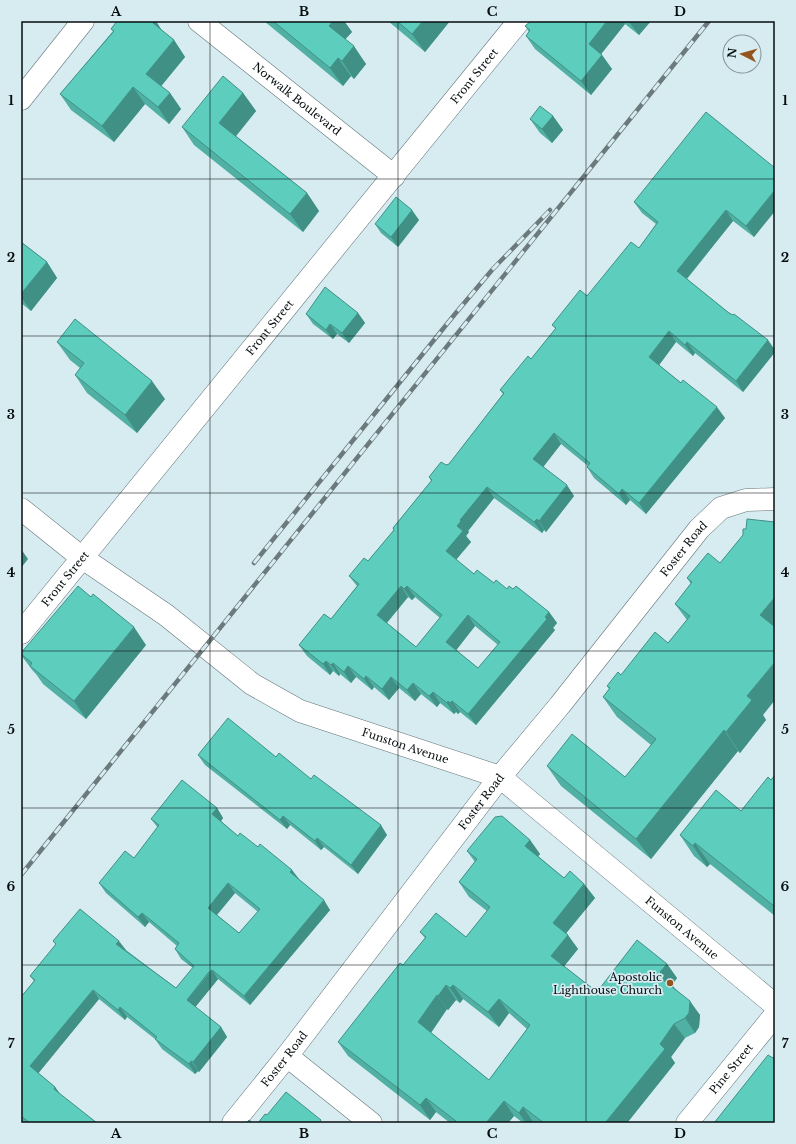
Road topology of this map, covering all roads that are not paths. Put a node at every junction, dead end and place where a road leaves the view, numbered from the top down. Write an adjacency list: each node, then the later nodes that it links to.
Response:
1 (83, 21): 4 (street)
2 (199, 21): 5 (street, Norwalk Boulevard)
3 (519, 21): 5 (street, Front Street)
4 (21, 99)
5 (394, 176): 8 (street, Front Street)
6 (775, 500): 10 (street, Foster Road)
7 (21, 509): 8 (street, Funston Avenue)
8 (81, 557): 9 (street, Front Street); 10 (street, Funston Avenue)
9 (21, 633)
10 (500, 777): 11 (street, Funston Avenue); 13 (street, Foster Road)
11 (775, 1005)
12 (775, 1015): 16 (street, Pine Street)
13 (287, 1056): 14 (street, Foster Road); 15 (street)
14 (233, 1123)
15 (370, 1123)
16 (688, 1123)

